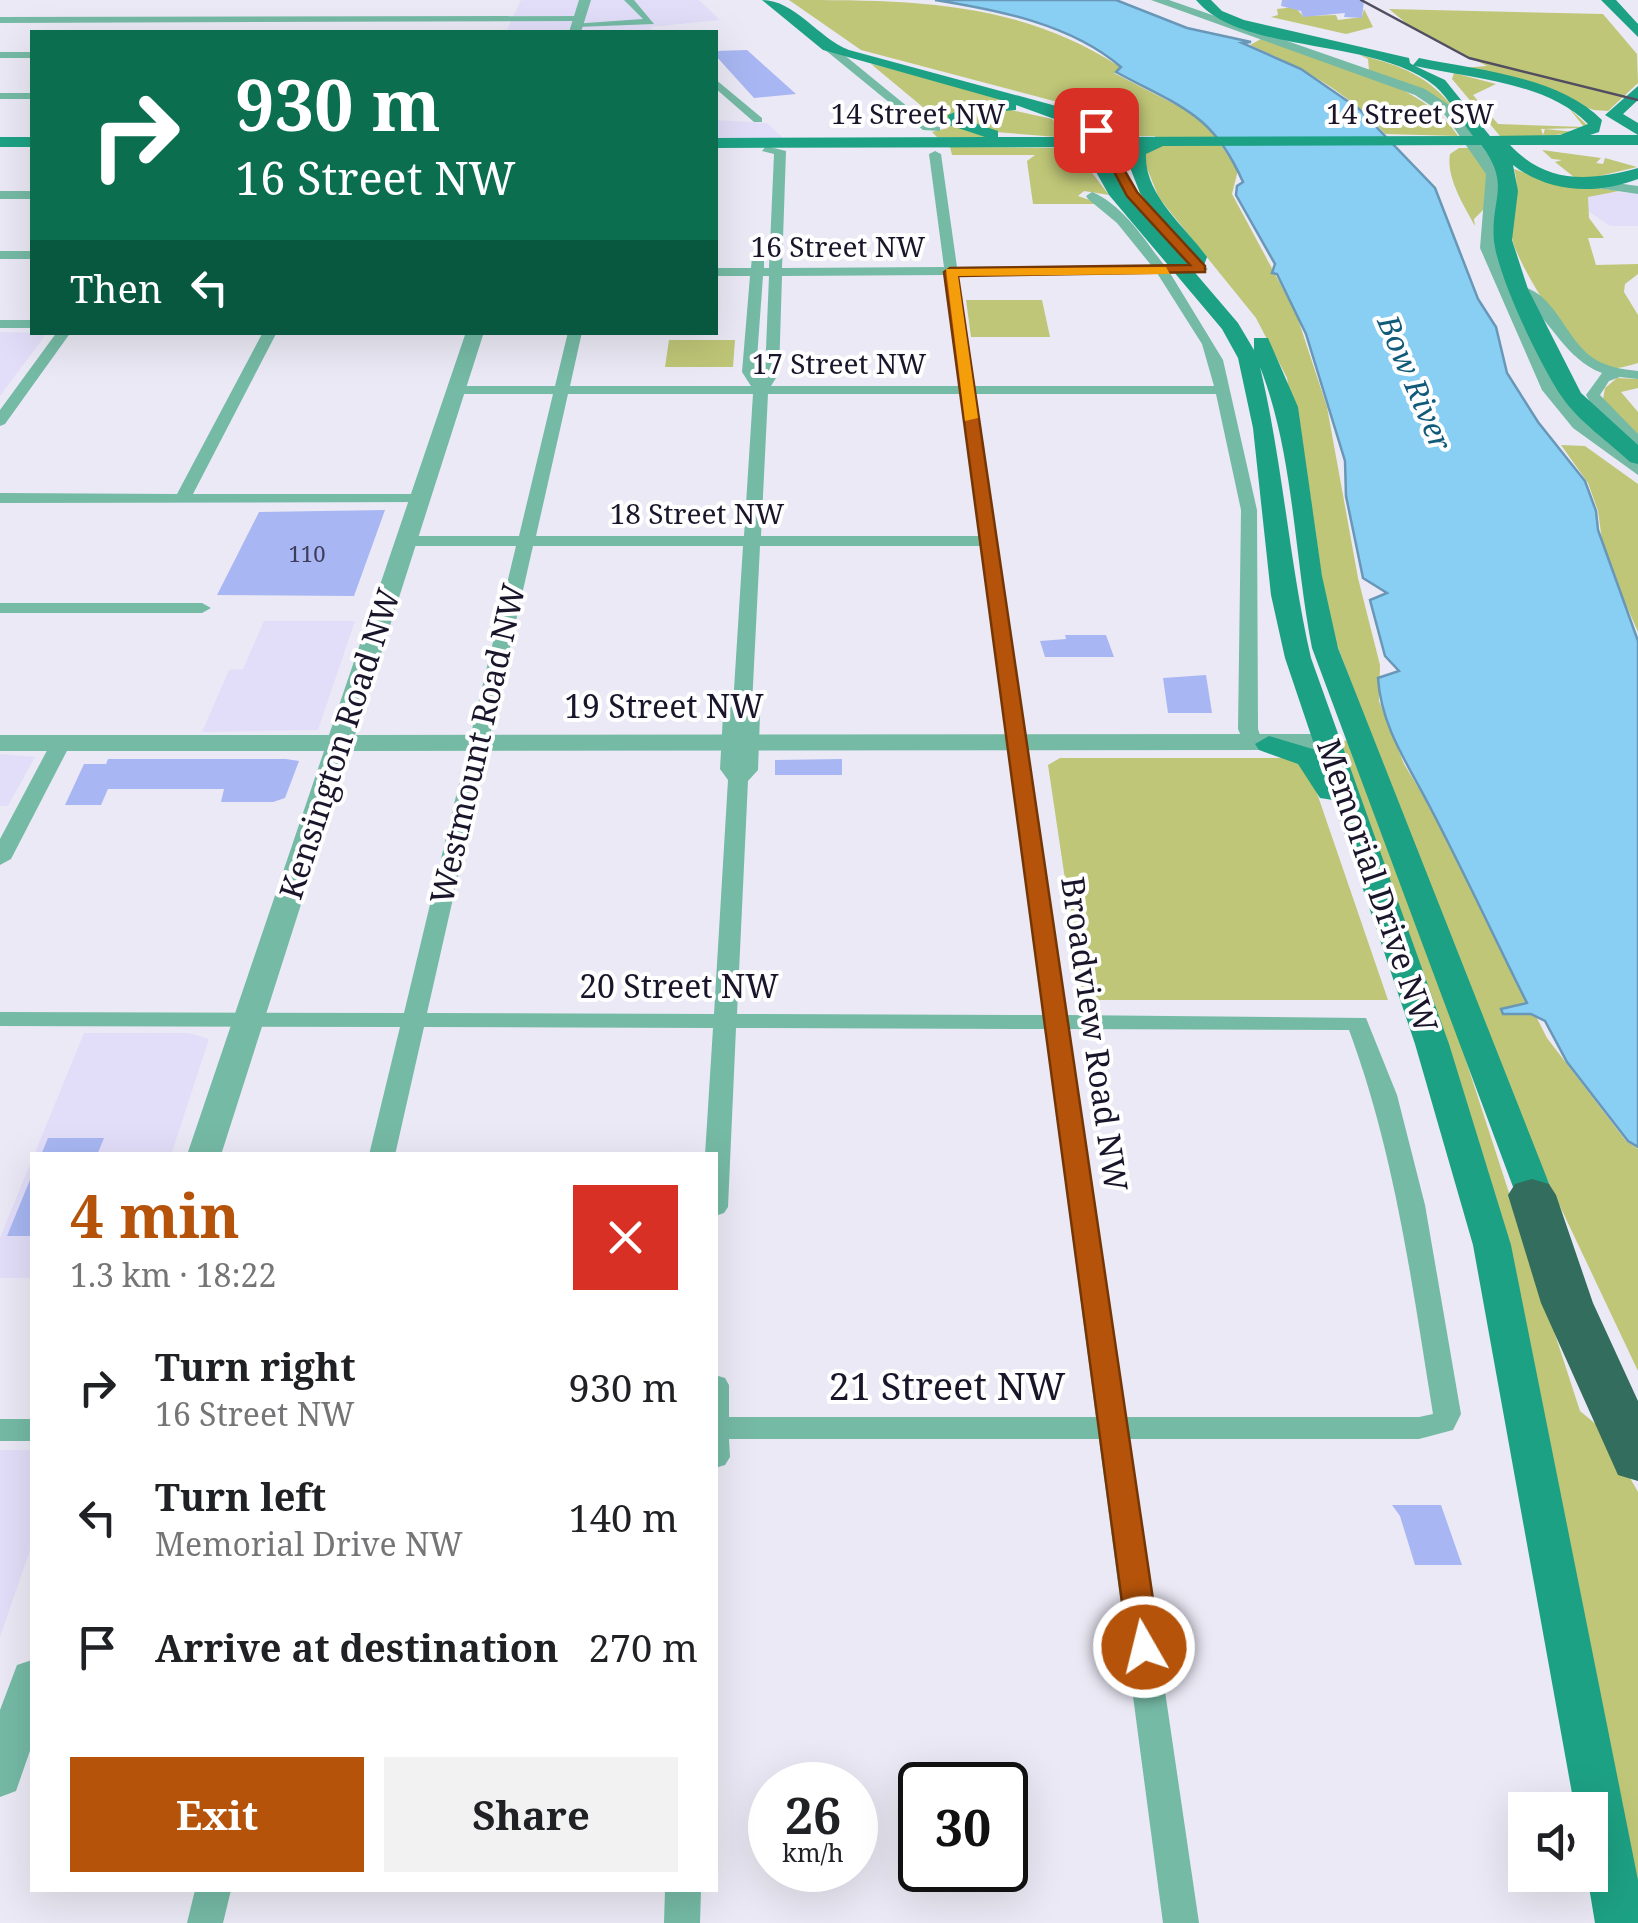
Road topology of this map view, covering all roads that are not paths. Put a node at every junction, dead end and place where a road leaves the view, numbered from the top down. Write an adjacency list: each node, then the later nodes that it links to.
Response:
1 (586, 0): 11 (street)
2 (629, 0): 11 (street)
3 (770, 0): 16 (main road, Memorial Drive NW)
4 (784, 0): 16 (main road, Memorial Drive NW)
5 (1158, 0): 20 (street)
6 (1204, 0): 14 (main road)
7 (1608, 0): 13 (main road)
8 (170, 2): 9 (street)
9 (210, 19): 10 (street); 11 (street); 12 (street)
10 (0, 20)
11 (577, 25)
12 (240, 30)
13 (1638, 34)
14 (1315, 41): 15 (main road); 20 (main road)
15 (1346, 48): 19 (main road); 21 (main road)
16 (844, 51): 16 (street, Memorial Drive NW); 41 (main road, Memorial Drive NW); 49 (main road, Memorial Drive NW)
17 (0, 55): 18 (street)
18 (30, 55)
19 (1383, 56): 21 (main road); 53 (main road)
20 (1361, 69): 69 (street)
21 (1448, 74): 36 (main road); 40 (main road)
22 (718, 85): 27 (street)
23 (1638, 92): 29 (main road)
24 (0, 96): 25 (street)
25 (30, 96)
26 (718, 98): 27 (street)
27 (733, 98): 28 (street)
28 (758, 120)
29 (1638, 130)
30 (0, 142): 31 (main road)
31 (30, 142)
32 (718, 142): 38 (main road, 14 Street NW)
33 (1060, 142): 34 (main road, 14 Street NW); 38 (main road, 14 Street NW); 41 (main road)
34 (1159, 142): 35 (main road, 14 Street NW); 49 (main road)
35 (1312, 142): 36 (main road, 14 Street SW)
36 (1534, 142): 37 (main road, 14 Street SW); 40 (main road)
37 (1638, 142)
38 (765, 145): 45 (street); 51 (street)
39 (935, 154): 52 (street, Broadview Road NW)
40 (1637, 177)
41 (1115, 191): 49 (main road, Memorial Drive NW)
42 (0, 195): 43 (street)
43 (30, 195)
44 (1092, 196): 49 (street)
45 (761, 218)
46 (760, 234): 51 (street)
47 (0, 255): 48 (street)
48 (30, 255)
49 (1185, 269): 52 (street, 16 Street NW); 66 (street); 79 (main road, Memorial Drive NW)
50 (718, 272): 51 (street, 16 Street NW)
51 (765, 272): 52 (street, 16 Street NW); 63 (street); 63 (street)
52 (950, 272): 65 (street, Broadview Road NW)
53 (1518, 289): 61 (street); 69 (main road)
54 (0, 324): 55 (street)
55 (30, 324)
56 (62, 335): 67 (street)
57 (268, 335): 71 (street)
58 (474, 335): 64 (street, Kensington Road NW)
59 (574, 335): 62 (street, Westmount Road NW)
60 (1638, 372): 61 (street)
61 (1612, 374): 68 (street)
62 (562, 389): 63 (street, 17 Street NW); 64 (street, 17 Street NW); 75 (street, Westmount Road NW)
63 (761, 389): 65 (street, 17 Street NW); 76 (street)
64 (456, 390): 72 (street, Kensington Road NW)
65 (967, 390): 66 (street, 17 Street NW); 73 (street, Broadview Road NW)
66 (1222, 390): 84 (street)
67 (0, 421)
68 (1638, 442)
69 (1637, 467)
70 (0, 498): 71 (street)
71 (183, 498): 72 (street)
72 (420, 498): 74 (street, Kensington Road NW)
73 (987, 541): 76 (street, 18 Street NW); 83 (street, Broadview Road NW)
74 (406, 542): 75 (street, 18 Street NW); 80 (street, Kensington Road NW)
75 (525, 542): 76 (street, 18 Street NW); 81 (street, Westmount Road NW)
76 (750, 542): 82 (street)
77 (0, 608): 78 (street)
78 (202, 608)
79 (1329, 717): 84 (main road); 93 (main road, Memorial Drive NW); 97 (main road, Memorial Drive NW)
80 (339, 742): 81 (street, 19 Street NW); 86 (street, 19 Street NW); 91 (street, Kensington Road NW)
81 (478, 742): 82 (street, 19 Street NW); 88 (street, Westmount Road NW)
82 (740, 742): 83 (street, 19 Street NW); 90 (street)
83 (1018, 742): 84 (street, 19 Street NW); 92 (street, Broadview Road NW)
84 (1260, 742): 93 (main road)
85 (0, 743): 86 (street, 19 Street NW)
86 (61, 743): 87 (street)
87 (0, 859)
88 (414, 1018): 90 (street, 20 Street NW); 91 (street, 20 Street NW); 95 (street, Westmount Road NW)
89 (0, 1019): 91 (street, 20 Street NW)
90 (724, 1019): 92 (street, 20 Street NW); 96 (street)
91 (248, 1020): 94 (street, Kensington Road NW)
92 (1056, 1022): 99 (street, Broadview Road NW); 101 (street, 20 Street NW)
93 (1432, 1044): 112 (main road, Memorial Drive NW)
94 (205, 1152)
95 (383, 1152)
96 (718, 1152)
97 (1532, 1195): 98 (main road, Memorial Drive NW); 104 (highway)
98 (1638, 1400)
99 (1114, 1427): 100 (street, 21 Street NW); 101 (street, 21 Street NW); 111 (street, Broadview Road NW)
100 (718, 1428)
101 (1419, 1428)
102 (0, 1430): 103 (street)
103 (30, 1430)
104 (1638, 1460)
105 (30, 1684): 106 (street)
106 (0, 1777)
107 (212, 1892): 109 (street)
108 (683, 1892): 110 (street)
109 (205, 1923)
110 (682, 1923)
111 (1180, 1923)
112 (1621, 1923)

